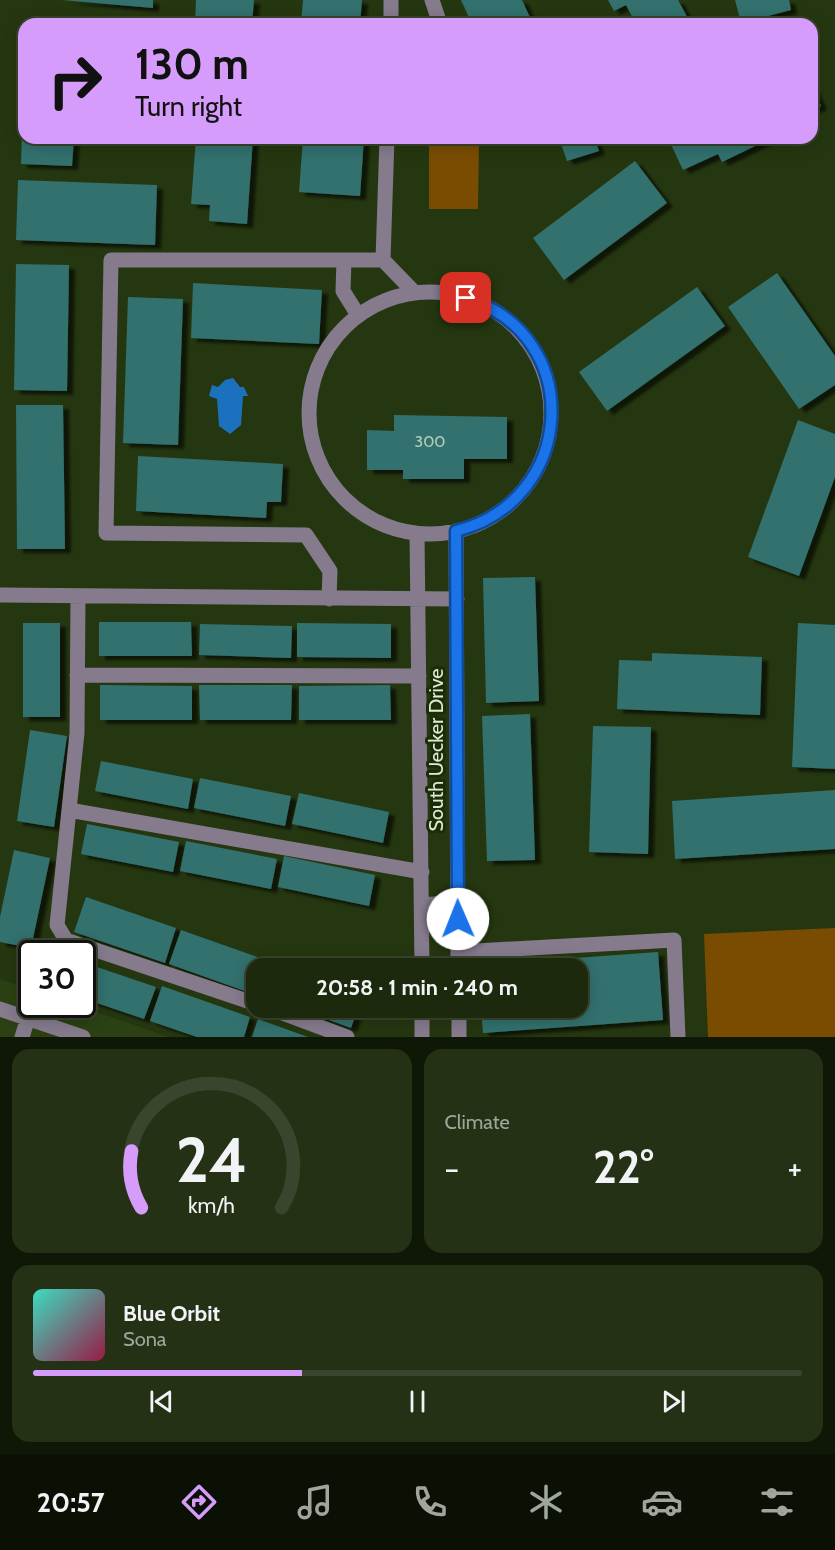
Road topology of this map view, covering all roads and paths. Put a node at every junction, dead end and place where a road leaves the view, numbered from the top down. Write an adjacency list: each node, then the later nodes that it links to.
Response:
1 (391, 0): 3 (street)
2 (432, 0): 4 (street)
3 (391, 18)
4 (438, 18)
5 (387, 144): 7 (street)
6 (344, 260): 7 (street); 9 (street); 14 (street)
7 (383, 260): 8 (street)
8 (414, 292): 9 (street); 10 (street)
9 (358, 315): 11 (street)
10 (456, 531): 11 (street); 16 (street, South Uecker Drive)
11 (417, 534): 15 (street, South Uecker Drive)
12 (0, 595): 13 (street)
13 (78, 596): 14 (street); 17 (street)
14 (330, 598): 15 (street)
15 (418, 599): 16 (street); 18 (street, South Uecker Drive)
16 (457, 599): 21 (street, South Uecker Drive)
17 (77, 675): 18 (street); 19 (street)
18 (419, 676): 20 (street, South Uecker Drive)
19 (69, 810): 20 (street); 26 (street)
20 (422, 872): 22 (street, South Uecker Drive)
21 (458, 902): 22 (street); 23 (street, South Uecker Drive)
22 (422, 905): 24 (street, South Uecker Drive)
23 (458, 952): 25 (street, South Uecker Drive); 38 (street)
24 (422, 958)
25 (458, 958)
26 (246, 1001)
27 (0, 1009): 28 (street)
28 (18, 1015)
29 (28, 1018): 33 (street); 34 (street)
30 (296, 1018): 35 (street)
31 (422, 1018): 36 (street)
32 (459, 1018): 37 (street)
33 (22, 1037)
34 (83, 1037)
35 (347, 1037)
36 (422, 1037)
37 (459, 1037)
38 (678, 1037)

